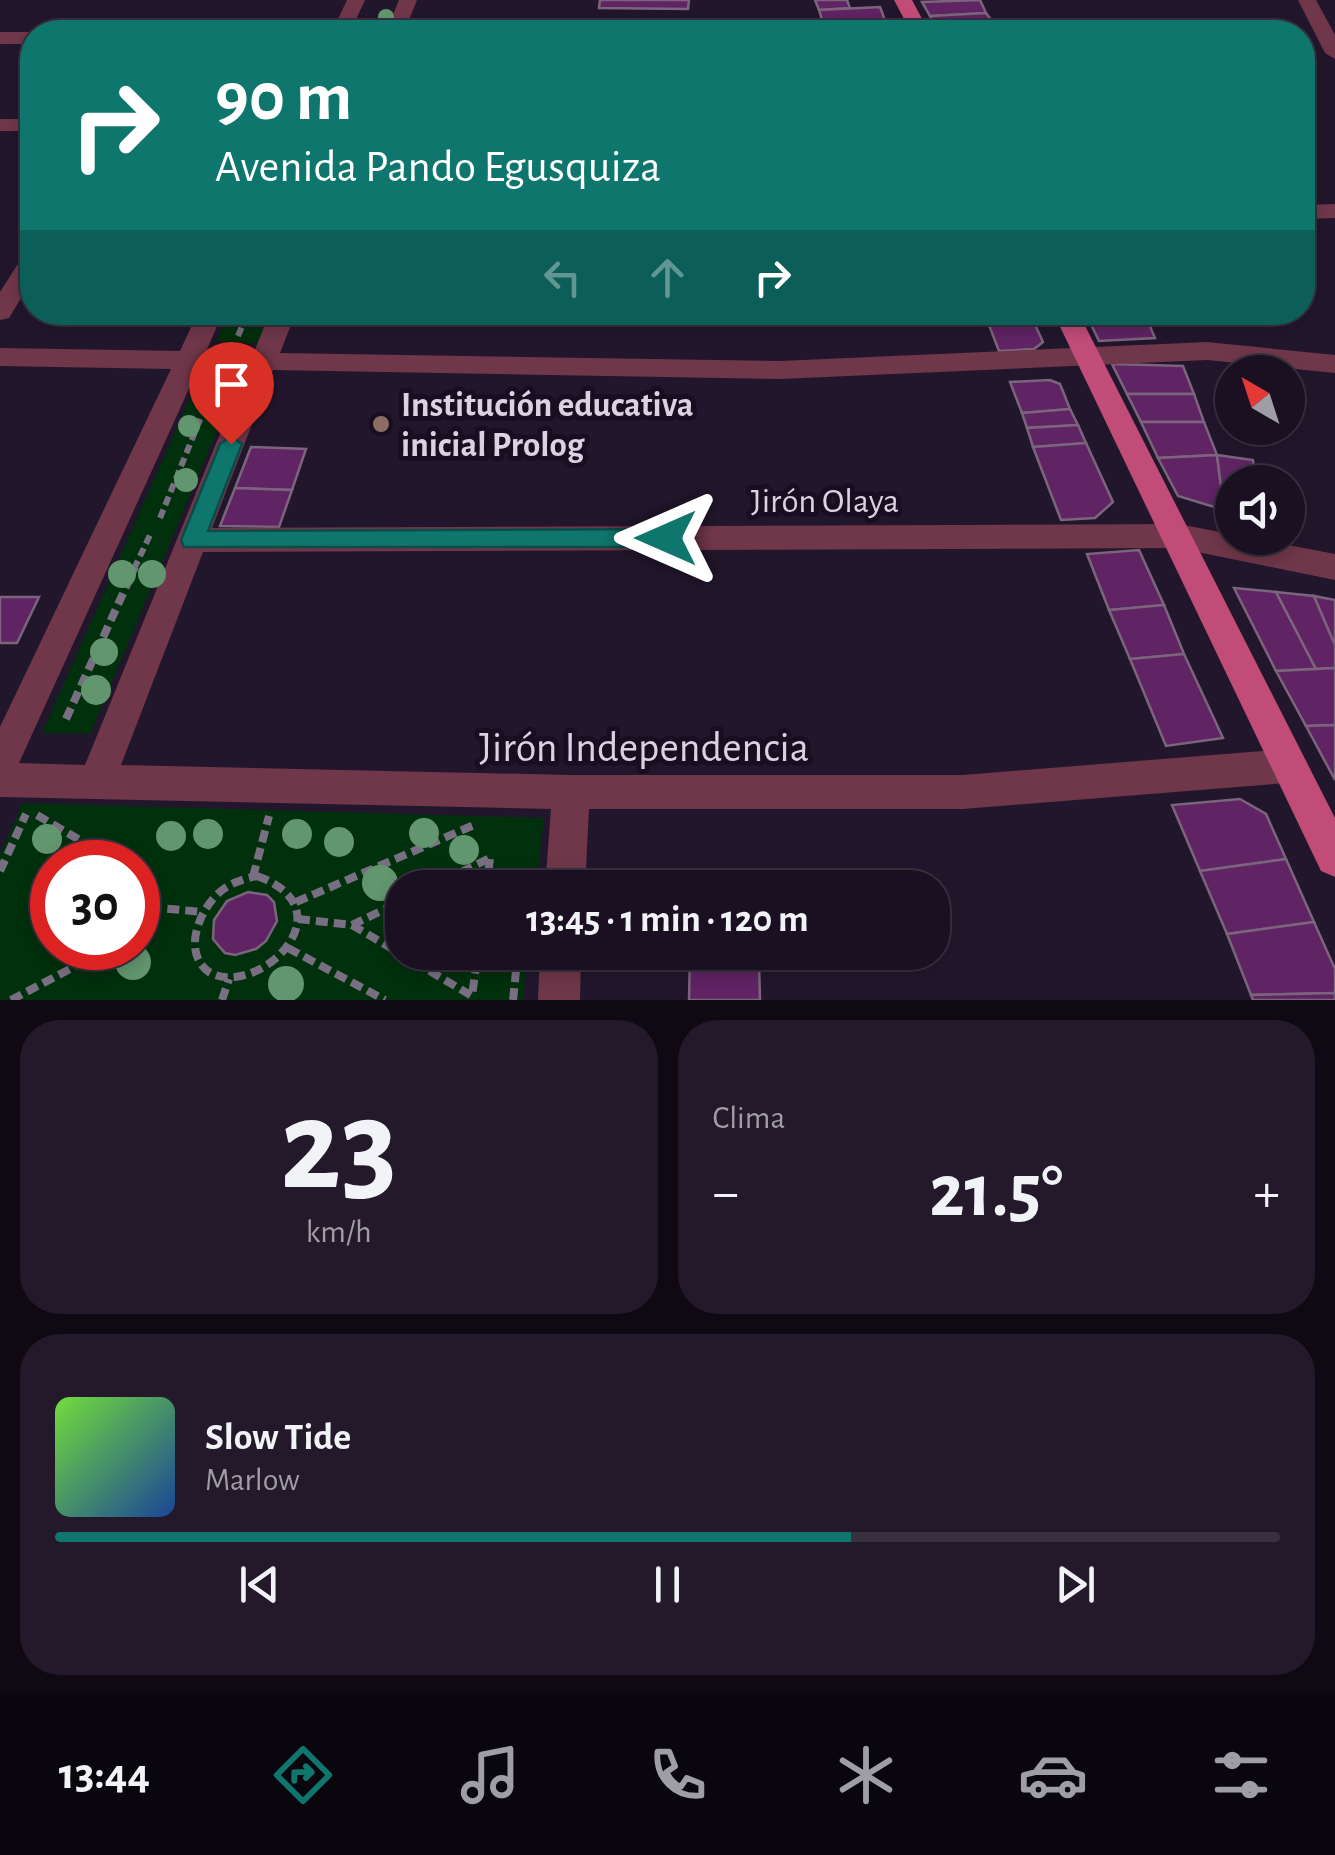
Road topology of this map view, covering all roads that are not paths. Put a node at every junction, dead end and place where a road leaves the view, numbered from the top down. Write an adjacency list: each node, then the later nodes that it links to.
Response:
1 (1307, 0): 2 (street)
2 (1332, 44)
3 (20, 280): 4 (street)
4 (0, 312)
5 (205, 325): 10 (street)
6 (278, 325): 11 (street)
7 (1072, 325): 8 (main road)
8 (1088, 355): 11 (street); 12 (street); 13 (main road)
9 (0, 357): 10 (street)
10 (188, 362): 11 (street); 16 (street)
11 (262, 364): 14 (street)
12 (1335, 364)
13 (1178, 536): 14 (street, Jirón Olaya); 15 (street, Jirón Olaya); 17 (main road)
14 (192, 540): 19 (street)
15 (1335, 567)
16 (0, 766)
17 (1287, 766): 20 (street, Jirón Independencia); 21 (main road)
18 (0, 780): 19 (street, Jirón Independencia)
19 (96, 782): 20 (street, Jirón Independencia)
20 (571, 792): 22 (street)
21 (1335, 858)
22 (567, 870)
23 (560, 970): 24 (street)
24 (558, 1000)

